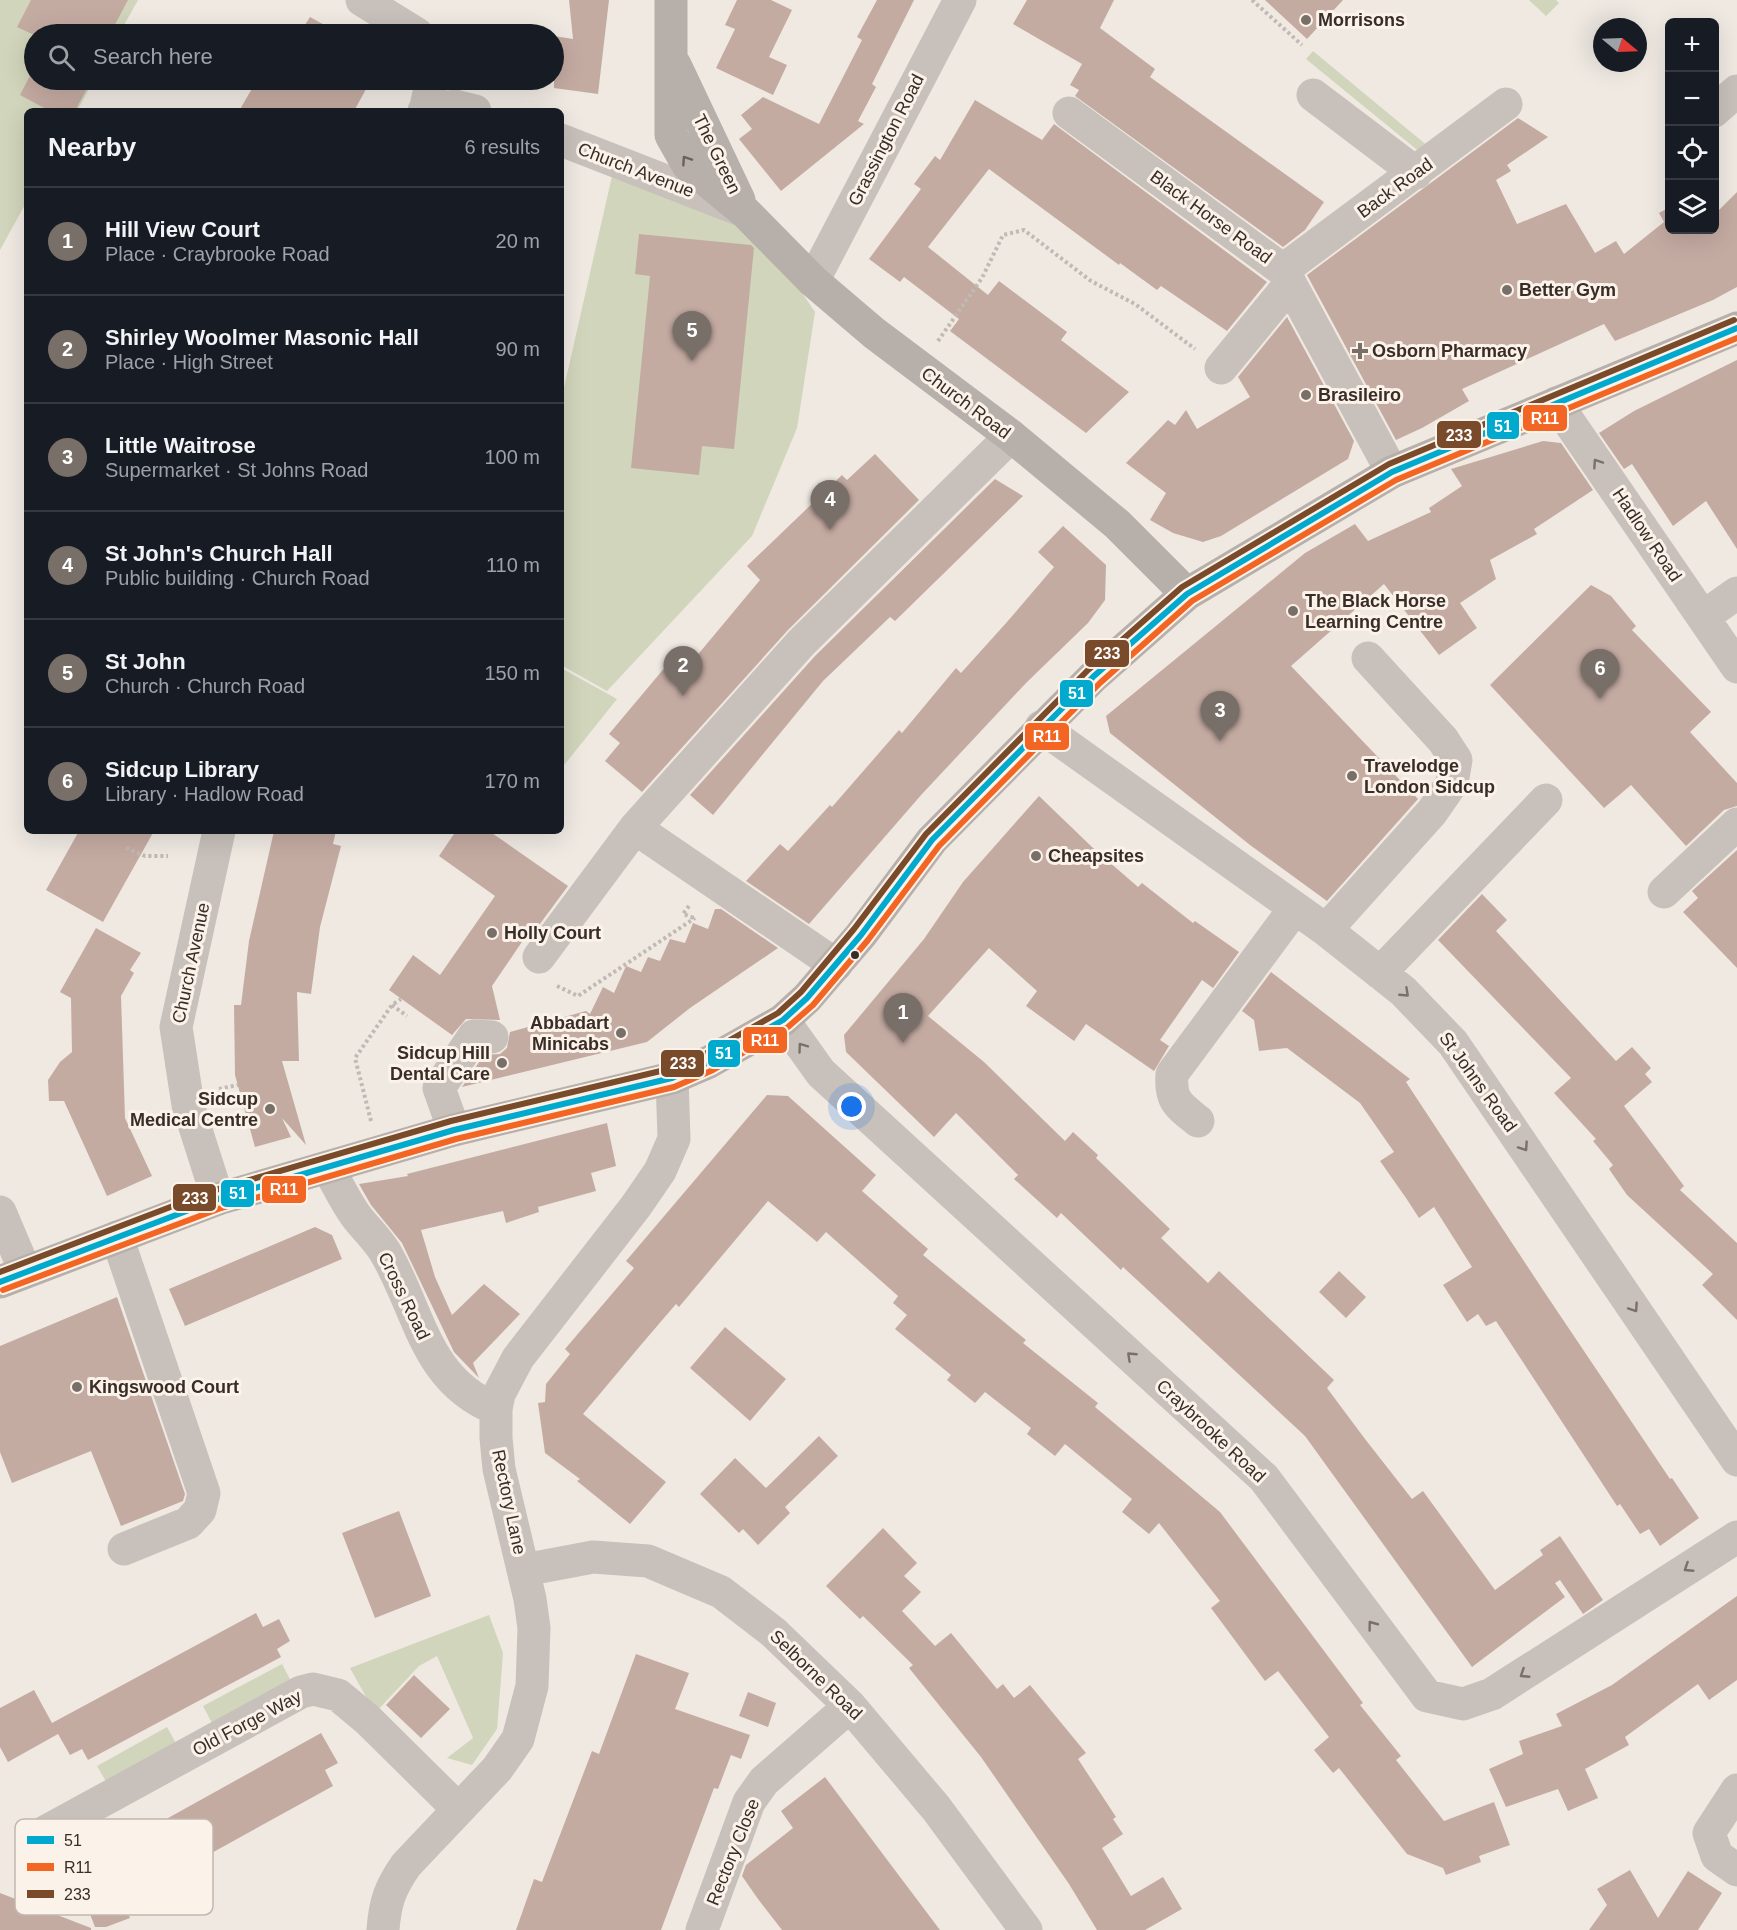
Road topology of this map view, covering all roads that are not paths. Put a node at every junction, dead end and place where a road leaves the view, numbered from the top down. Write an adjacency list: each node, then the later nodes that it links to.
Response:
1 (362, 0): 4 (street)
2 (671, 0): 16 (main road, The Green)
3 (960, 0): 18 (street, Grassington Road)
4 (401, 24)
5 (429, 90): 10 (street)
6 (1737, 91): 9 (street)
7 (1314, 95): 15 (street)
8 (1506, 104): 15 (street, Back Road)
9 (1719, 107)
10 (425, 108)
11 (443, 108): 12 (street)
12 (463, 108)
13 (1069, 113): 17 (street, Black Horse Road)
14 (564, 141): 16 (street, Church Avenue)
15 (1416, 173): 17 (street, Back Road)
16 (745, 212): 18 (main road, Church Road)
17 (1287, 277): 20 (street, Back Road); 23 (street, Black Horse Road)
18 (813, 281): 22 (main road, Church Road)
19 (1737, 328): 21 (main road)
20 (1221, 368)
21 (1556, 403): 23 (main road); 26 (street, Hadlow Road, one-way to 21)
22 (1011, 436): 25 (main road, Church Road); 32 (street)
23 (1392, 472): 25 (main road)
24 (1737, 593): 26 (street)
25 (1187, 594): 29 (main road)
26 (1703, 617): 28 (street, Hadlow Road)
27 (1368, 658): 36 (street)
28 (1737, 667)
29 (1041, 727): 35 (street, St Johns Road); 38 (main road)
30 (1546, 800): 39 (street)
31 (1737, 824): 34 (street)
32 (635, 828): 37 (street); 38 (street)
33 (218, 834): 46 (street, Church Avenue)
34 (1664, 892)
35 (1295, 908): 36 (street, St Johns Road); 43 (street)
36 (1326, 930): 39 (street, St Johns Road)
37 (539, 957)
38 (836, 965): 40 (main road)
39 (1380, 973): 51 (street, St Johns Road, one-way to 51)
40 (783, 1020): 42 (main road); 52 (street, Craybrooke Road, one-way to 40)
41 (492, 1037): 44 (street)
42 (672, 1078): 44 (main road); 50 (street, Rectory Lane)
43 (1198, 1121)
44 (454, 1130): 45 (main road)
45 (328, 1168): 46 (main road); 50 (street, Cross Road)
46 (218, 1199): 48 (main road)
47 (0, 1212): 49 (street)
48 (117, 1237): 49 (main road); 53 (street)
49 (13, 1277)
50 (496, 1409): 54 (street, Rectory Lane)
51 (1737, 1460)
52 (1737, 1536)
53 (124, 1549)
54 (524, 1570): 55 (street, Selborne Road); 57 (street, Rectory Lane)
55 (850, 1706): 61 (street, Rectory Close); 62 (street, Selborne Road)
56 (1737, 1790): 59 (street)
57 (457, 1808): 58 (street, Old Forge Way); 60 (street, Rectory Lane)
58 (69, 1819)
59 (1737, 1870)
60 (383, 1930)
61 (702, 1930)
62 (1026, 1930)

